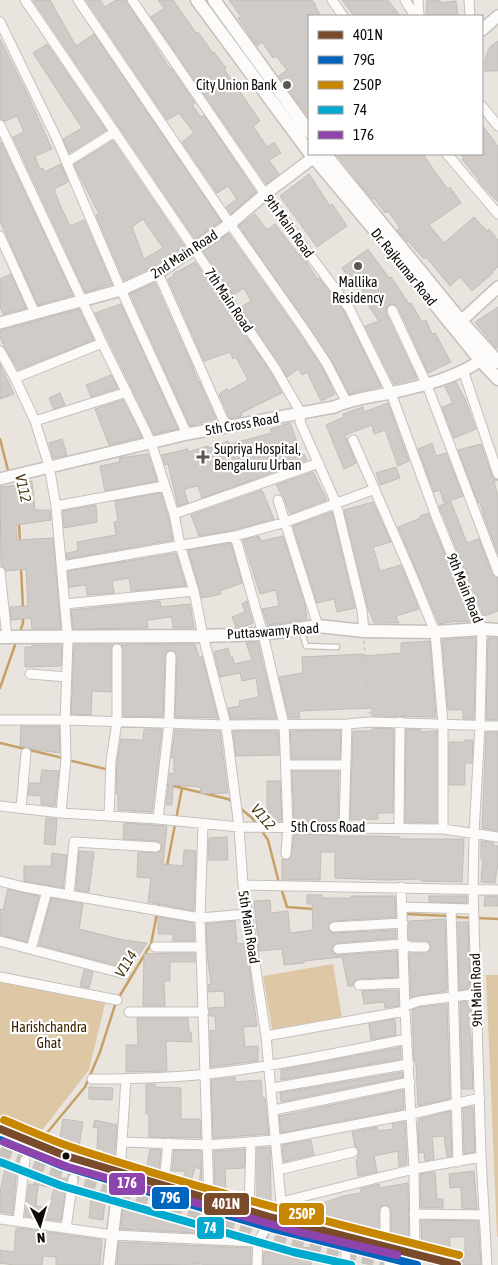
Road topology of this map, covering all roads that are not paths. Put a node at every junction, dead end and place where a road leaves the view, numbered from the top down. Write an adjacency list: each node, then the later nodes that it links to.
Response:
1 (25, 0): 21 (street, 7th Main Road)
2 (78, 0): 30 (street)
3 (132, 0): 28 (street, 9th Main Road)
4 (198, 0): 22 (main road, Dr. Rajkumar Road)
5 (214, 0): 20 (main road)
6 (332, 0): 10 (street)
7 (404, 0): 11 (street)
8 (418, 0): 12 (street)
9 (469, 0): 13 (street)
10 (342, 15)
11 (414, 15)
12 (419, 15)
13 (470, 15)
14 (498, 16): 16 (street)
15 (0, 22): 27 (street)
16 (483, 29)
17 (483, 107): 19 (street)
18 (0, 125): 36 (street, 5th Main Road)
19 (498, 126)
20 (308, 131)
21 (115, 132): 27 (street); 32 (street, 7th Main Road)
22 (308, 145)
23 (314, 155): 28 (street, 2nd Main Road)
24 (316, 155): 39 (main road, Dr. Rajkumar Road)
25 (316, 155): 43 (main road, Dr. Rajkumar Road)
26 (448, 155): 29 (street)
27 (67, 162): 35 (street)
28 (265, 194): 30 (street, 2nd Main Road); 49 (street, 9th Main Road)
29 (498, 214)
30 (230, 224): 32 (street, 2nd Main Road); 50 (street)
31 (0, 236): 38 (street)
32 (194, 248): 33 (street, 2nd Main Road); 51 (street, 7th Main Road)
33 (158, 273): 35 (street, 2nd Main Road); 53 (street)
34 (498, 288): 39 (street)
35 (121, 290): 36 (street, 2nd Main Road); 54 (street)
36 (82, 299): 38 (street, 2nd Main Road); 41 (street, 5th Main Road)
37 (392, 310): 47 (street)
38 (35, 313): 40 (street, 2nd Main Road)
39 (461, 321): 43 (main road, Dr. Rajkumar Road)
40 (0, 324)
41 (102, 343): 45 (street); 48 (street, 5th Main Road)
42 (0, 351): 45 (street)
43 (489, 359): 44 (street, 5th Cross Road); 46 (main road, Dr. Rajkumar Road)
44 (463, 370): 47 (street, 5th Cross Road); 59 (street)
45 (15, 378): 52 (street)
46 (498, 379)
47 (427, 385): 49 (street, 5th Cross Road); 71 (street)
48 (127, 392): 52 (street); 56 (street, 5th Main Road)
49 (391, 393): 50 (street, 5th Cross Road); 77 (street, 9th Main Road)
50 (346, 401): 51 (street, 5th Cross Road)
51 (301, 413): 53 (street, 5th Cross Road); 57 (street, 7th Main Road)
52 (35, 422): 58 (street)
53 (226, 426): 54 (street, 5th Cross Road)
54 (187, 434): 56 (street, 5th Cross Road)
55 (354, 440): 62 (street)
56 (151, 442): 58 (street, 5th Cross Road); 61 (street, 5th Main Road)
57 (319, 463): 64 (street, 7th Main Road); 66 (street)
58 (49, 466): 60 (street, 5th Cross Road); 65 (street)
59 (498, 474)
60 (3, 478)
61 (164, 486): 65 (street); 66 (street, 5th Main Road)
62 (375, 489): 64 (street); 80 (street)
63 (278, 500): 67 (street)
64 (336, 503): 67 (street); 79 (street, 7th Main Road)
65 (56, 506): 70 (street)
66 (174, 514): 69 (street, 5th Main Road)
67 (286, 522): 68 (street); 75 (street)
68 (235, 536): 69 (street); 81 (street)
69 (180, 546): 70 (street); 73 (street, 5th Main Road)
70 (62, 566): 74 (street)
71 (498, 570)
72 (0, 572): 83 (street)
73 (194, 591): 74 (street); 82 (street, 5th Main Road)
74 (65, 604): 84 (street)
75 (318, 626): 76 (main road, Puttaswamy Road); 79 (main road, Puttaswamy Road)
76 (301, 628): 81 (main road, Puttaswamy Road); 85 (lane)
77 (482, 629): 78 (main road, Puttaswamy Road); 80 (main road, Puttaswamy Road); 99 (street, 9th Main Road)
78 (498, 630)
79 (364, 631): 80 (main road, Puttaswamy Road)
80 (435, 632): 96 (street)
81 (263, 634): 82 (main road, Puttaswamy Road); 98 (street)
82 (203, 636): 84 (main road, Puttaswamy Road); 97 (street, 5th Main Road)
83 (13, 637): 84 (main road)
84 (68, 637): 89 (street)
85 (337, 647)
86 (117, 649): 92 (street)
87 (171, 656): 94 (street)
88 (30, 674): 89 (street)
89 (67, 677): 91 (street)
90 (0, 720): 91 (street)
91 (65, 720): 92 (street); 106 (street)
92 (117, 722): 94 (street); 107 (street)
93 (400, 722): 95 (street); 96 (street); 113 (street)
94 (169, 724): 97 (street); 108 (street)
95 (347, 724): 98 (street); 103 (street)
96 (443, 724): 99 (street); 114 (street)
97 (226, 725): 98 (street); 111 (street, 5th Main Road)
98 (284, 725): 102 (street)
99 (480, 726): 100 (street); 115 (street, 9th Main Road)
100 (498, 726)
101 (26, 753): 105 (street)
102 (286, 766): 103 (street); 110 (street)
103 (346, 766): 112 (street)
104 (0, 806): 105 (street, 5th Cross Road)
105 (21, 808): 106 (street, 5th Cross Road)
106 (61, 813): 107 (street, 5th Cross Road)
107 (108, 816): 108 (street, 5th Cross Road)
108 (158, 819): 109 (street, 5th Cross Road)
109 (203, 824): 111 (street, 5th Cross Road); 130 (street)
110 (288, 826): 111 (street, 5th Cross Road); 112 (street, 5th Cross Road); 118 (street)
111 (239, 827): 120 (street, 5th Main Road)
112 (344, 827): 113 (street, 5th Cross Road)
113 (399, 827): 114 (street, 5th Cross Road)
114 (444, 828): 115 (street, 5th Cross Road)
115 (474, 834): 116 (street, 5th Cross Road); 122 (street, 9th Main Road)
116 (498, 837)
117 (156, 848): 125 (street)
118 (286, 854)
119 (0, 881): 124 (street)
120 (243, 885): 121 (street); 126 (street, 5th Main Road)
121 (402, 887): 122 (street); 127 (street)
122 (473, 888): 123 (street); 129 (street, 9th Main Road)
123 (498, 890)
124 (47, 891): 125 (street); 137 (street)
125 (69, 895): 130 (street)
126 (247, 914): 130 (street); 149 (street, 5th Main Road)
127 (402, 914): 128 (street); 131 (street); 133 (street)
128 (451, 914): 129 (street); 144 (street)
129 (474, 915): 143 (street, 9th Main Road)
130 (200, 918): 135 (street)
131 (334, 927)
132 (0, 941): 137 (street)
133 (403, 944): 136 (street); 138 (street); 141 (street)
134 (155, 947): 135 (street)
135 (201, 947): 148 (street)
136 (425, 947)
137 (31, 949): 139 (street)
138 (338, 949)
139 (125, 974)
140 (0, 977): 145 (street)
141 (404, 983): 142 (street); 146 (street)
142 (359, 986)
143 (476, 994): 144 (street); 158 (street, 9th Main Road)
144 (452, 997): 146 (street); 159 (street)
145 (117, 1000)
146 (405, 1008): 149 (street); 150 (street)
147 (130, 1012): 148 (street)
148 (204, 1012): 153 (street)
149 (266, 1036): 152 (street, 5th Main Road)
150 (407, 1039): 151 (street); 152 (street)
151 (408, 1064): 156 (street); 157 (street)
152 (269, 1065): 153 (street); 157 (street, 5th Main Road)
153 (206, 1074): 155 (street); 167 (street)
154 (92, 1079): 155 (street)
155 (126, 1079): 164 (street)
156 (410, 1082): 160 (street); 161 (street)
157 (272, 1088): 160 (street, 5th Main Road)
158 (480, 1098): 159 (street); 170 (street, 9th Main Road)
159 (458, 1103): 161 (street); 172 (street)
160 (274, 1110): 163 (street, 5th Main Road)
161 (411, 1114): 163 (street); 173 (street)
162 (1, 1133): 169 (main road)
163 (276, 1140): 165 (street); 174 (street, 5th Main Road)
164 (123, 1142): 166 (street); 175 (street)
165 (251, 1142): 167 (street); 180 (street)
166 (168, 1143): 167 (street); 177 (street)
167 (208, 1145): 178 (street)
168 (353, 1152): 174 (street)
169 (66, 1156)
170 (481, 1157): 172 (street); 183 (street, 9th Main Road)
171 (25, 1160): 185 (street)
172 (458, 1162): 173 (street)
173 (414, 1169): 179 (street); 182 (street)
174 (278, 1170): 179 (street, 5th Main Road)
175 (120, 1172): 187 (street)
176 (73, 1179): 186 (street)
177 (164, 1185)
178 (209, 1199)
179 (282, 1202): 188 (street)
180 (250, 1211)
181 (385, 1211): 189 (street)
182 (414, 1214): 183 (street); 191 (street)
183 (484, 1214): 195 (street, 9th Main Road)
184 (0, 1219): 185 (street)
185 (18, 1222): 186 (street)
186 (66, 1228): 187 (street)
187 (112, 1235): 188 (street); 192 (street)
188 (258, 1242): 193 (street)
189 (386, 1248)
190 (346, 1252): 194 (street)
191 (415, 1255)
192 (109, 1265)
193 (257, 1265)
194 (345, 1265)
195 (487, 1265)

